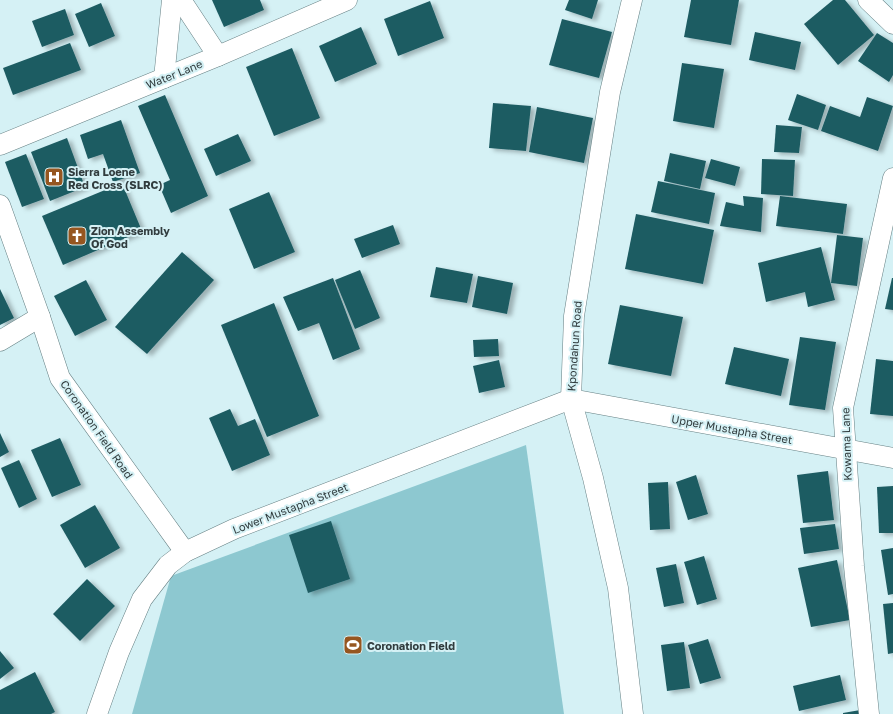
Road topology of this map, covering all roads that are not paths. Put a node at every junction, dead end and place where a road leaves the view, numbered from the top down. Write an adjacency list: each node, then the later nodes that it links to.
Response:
1 (172, 0): 8 (street)
2 (181, 0): 7 (street)
3 (347, 0): 7 (street, Water Lane)
4 (632, 0): 14 (street, Kpondahun Road)
5 (868, 0): 6 (street)
6 (893, 24)
7 (218, 56): 8 (street, Water Lane)
8 (164, 78): 9 (street, Water Lane)
9 (0, 145)
10 (893, 178): 15 (street, Kowama Lane)
11 (0, 205): 12 (street, Coronation Field Road)
12 (40, 317): 13 (street); 17 (street, Coronation Field Road)
13 (0, 341)
14 (571, 399): 15 (street, Upper Mustapha Street); 17 (street, Lower Mustapha Street); 19 (street, Kpondahun Road)
15 (845, 449): 16 (street, Upper Mustapha Street); 20 (street, Kowama Lane)
16 (893, 458)
17 (185, 552): 18 (street, Lower Mustapha Street)
18 (97, 714)
19 (633, 714)
20 (869, 714)

